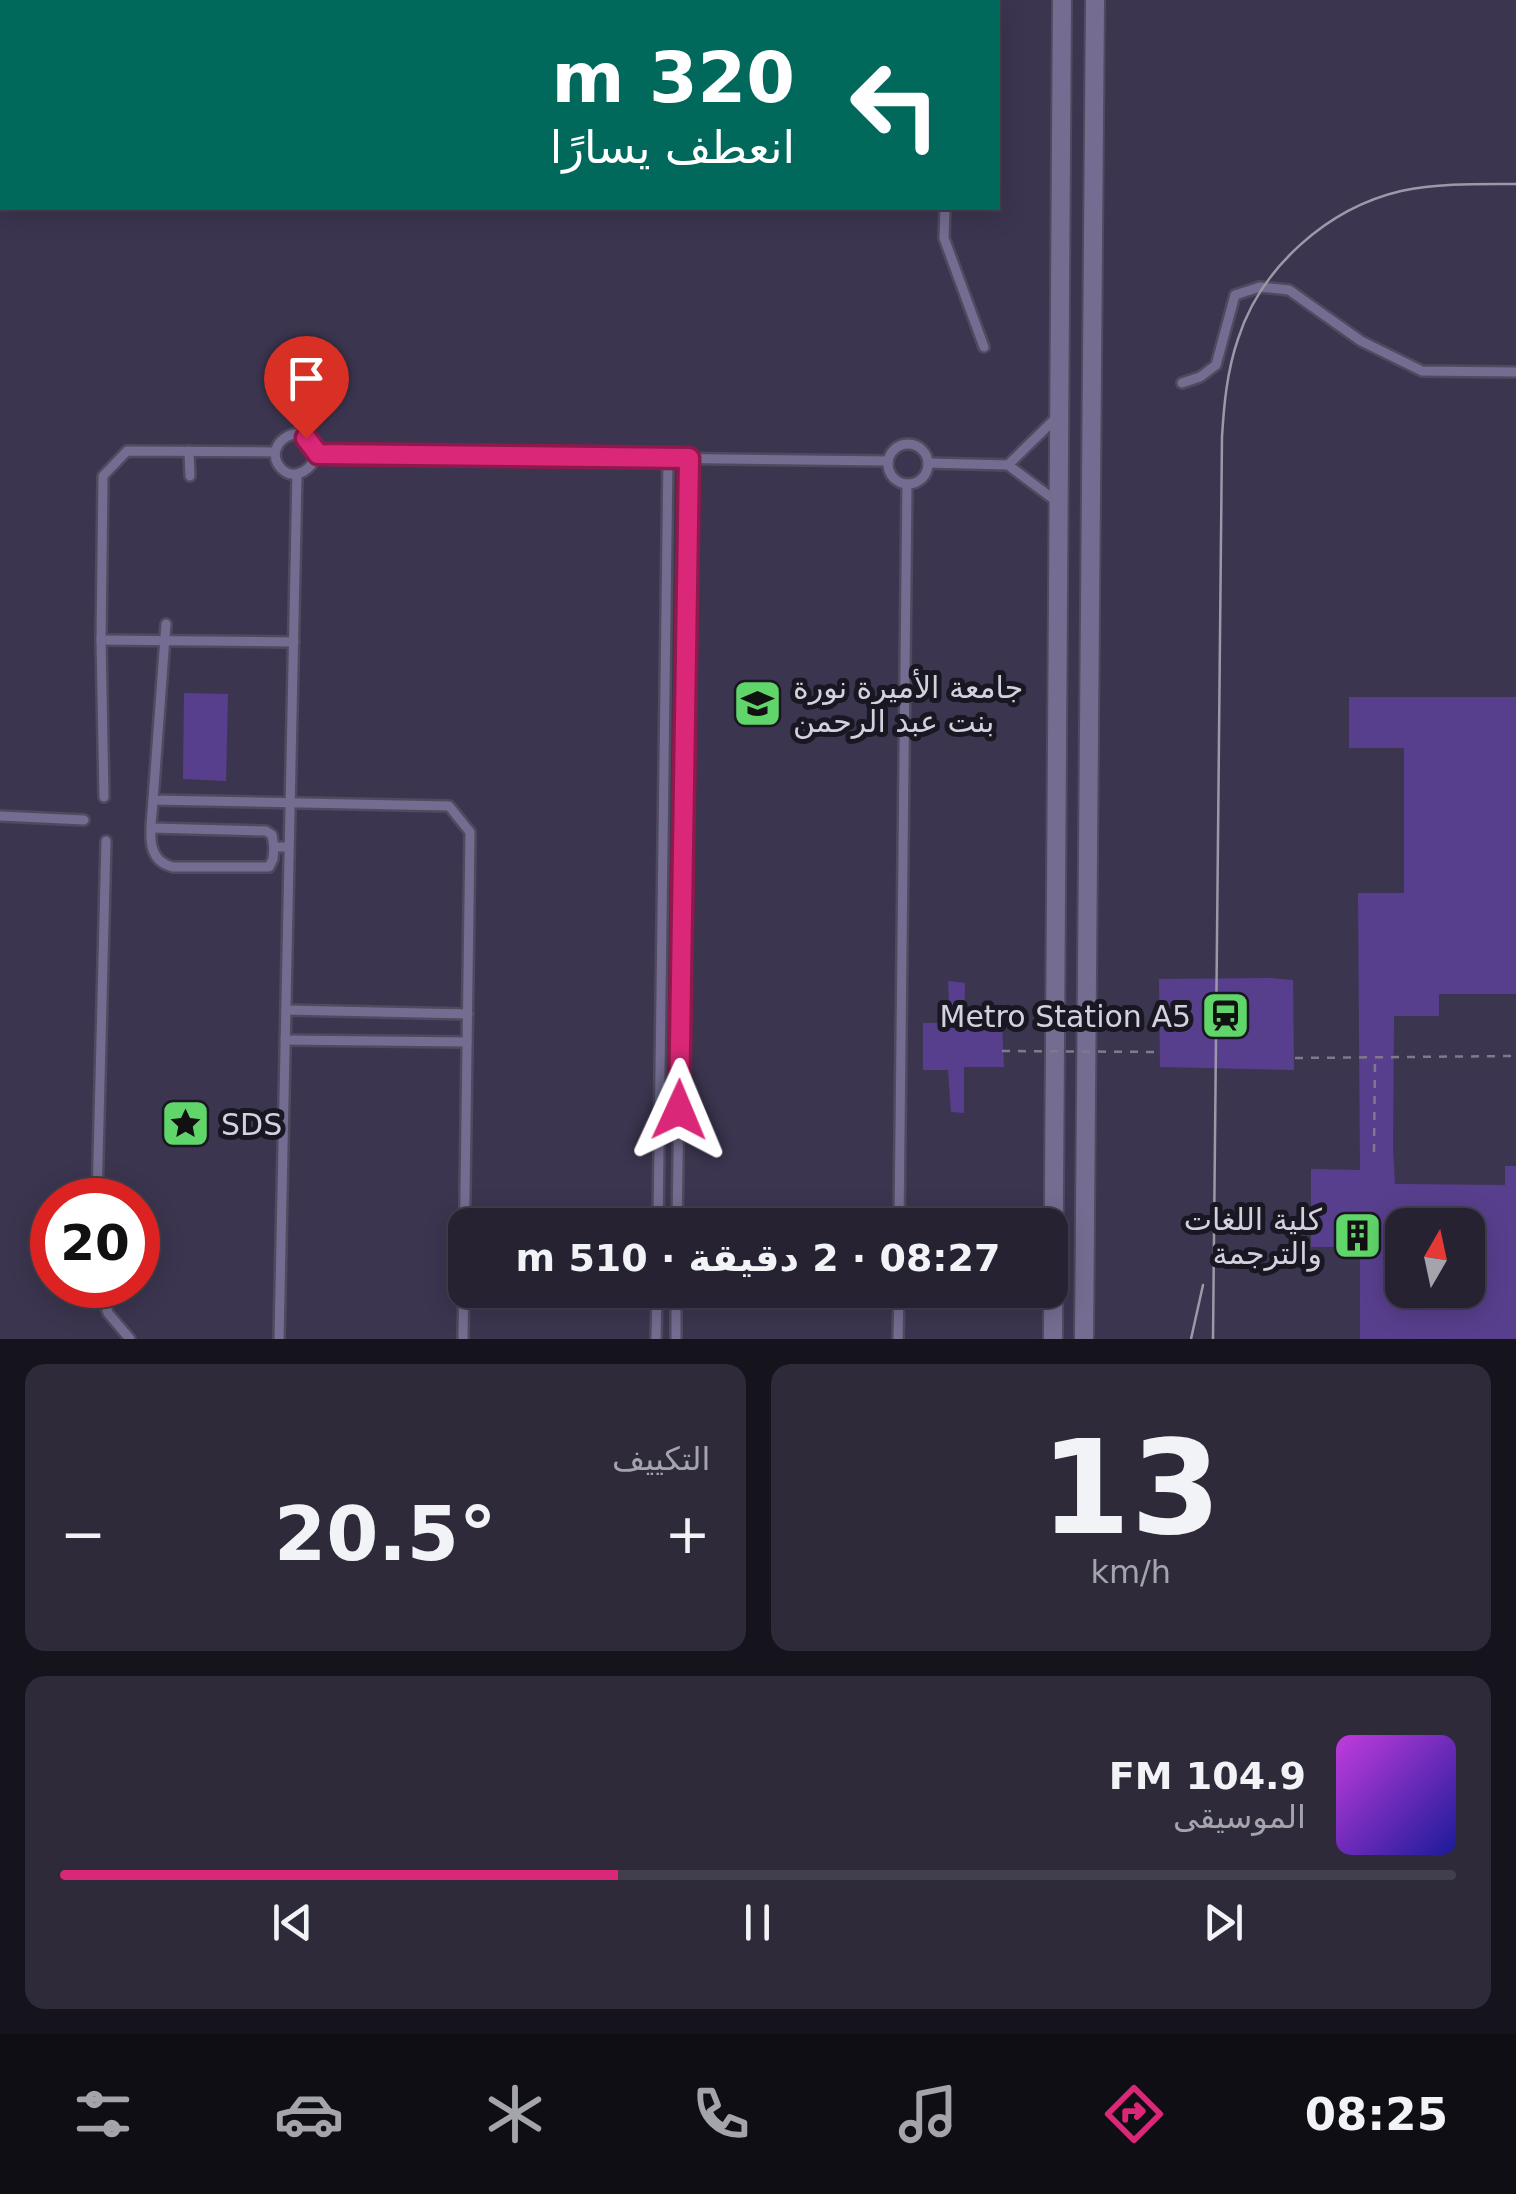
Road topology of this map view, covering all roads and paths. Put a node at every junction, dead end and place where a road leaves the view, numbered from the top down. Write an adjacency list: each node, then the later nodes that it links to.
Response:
1 (1062, 0): 7 (street)
2 (1095, 0): 58 (street)
3 (944, 210): 4 (lane)
4 (984, 347)
5 (1516, 372): 6 (lane)
6 (1182, 384)
7 (1059, 415): 15 (lane); 19 (street)
8 (189, 451): 9 (lane); 17 (lane); 21 (lane)
9 (275, 452): 10 (lane); 16 (lane)
10 (318, 454): 11 (lane); 16 (lane)
11 (668, 458): 12 (lane); 44 (lane)
12 (689, 458): 13 (lane); 45 (lane)
13 (888, 461): 14 (lane); 18 (lane)
14 (928, 463): 15 (lane); 18 (lane)
15 (1008, 464): 19 (lane)
16 (297, 474): 23 (lane)
17 (190, 476)
18 (907, 484): 46 (lane)
19 (1058, 503): 57 (street)
20 (166, 624): 22 (lane)
21 (101, 640): 22 (lane); 24 (lane)
22 (165, 642): 23 (lane); 25 (lane)
23 (294, 642): 26 (lane)
24 (104, 797)
25 (152, 800): 26 (lane); 29 (lane)
26 (290, 802): 32 (lane); 34 (lane)
27 (0, 816): 28 (lane)
28 (84, 820)
29 (152, 828): 31 (lane); 31 (lane)
30 (106, 841): 43 (lane)
31 (274, 847): 32 (lane)
32 (290, 847): 33 (lane)
33 (286, 1010): 34 (lane); 35 (lane)
34 (468, 1014): 36 (lane)
35 (286, 1040): 36 (lane); 52 (lane)
36 (467, 1042): 53 (lane)
37 (1002, 1051): 38 (path, bridge)
38 (1159, 1052)
39 (1375, 1056): 40 (path); 41 (path); 42 (path)
40 (1516, 1056)
41 (1295, 1058)
42 (1374, 1152)
43 (97, 1178)
44 (658, 1208)
45 (678, 1208)
46 (899, 1208)
47 (106, 1308): 51 (lane)
48 (657, 1308): 54 (lane)
49 (676, 1308): 55 (lane)
50 (898, 1308): 56 (lane)
51 (130, 1339)
52 (279, 1339)
53 (464, 1339)
54 (656, 1339)
55 (676, 1339)
56 (898, 1339)
57 (1052, 1339)
58 (1084, 1339)

